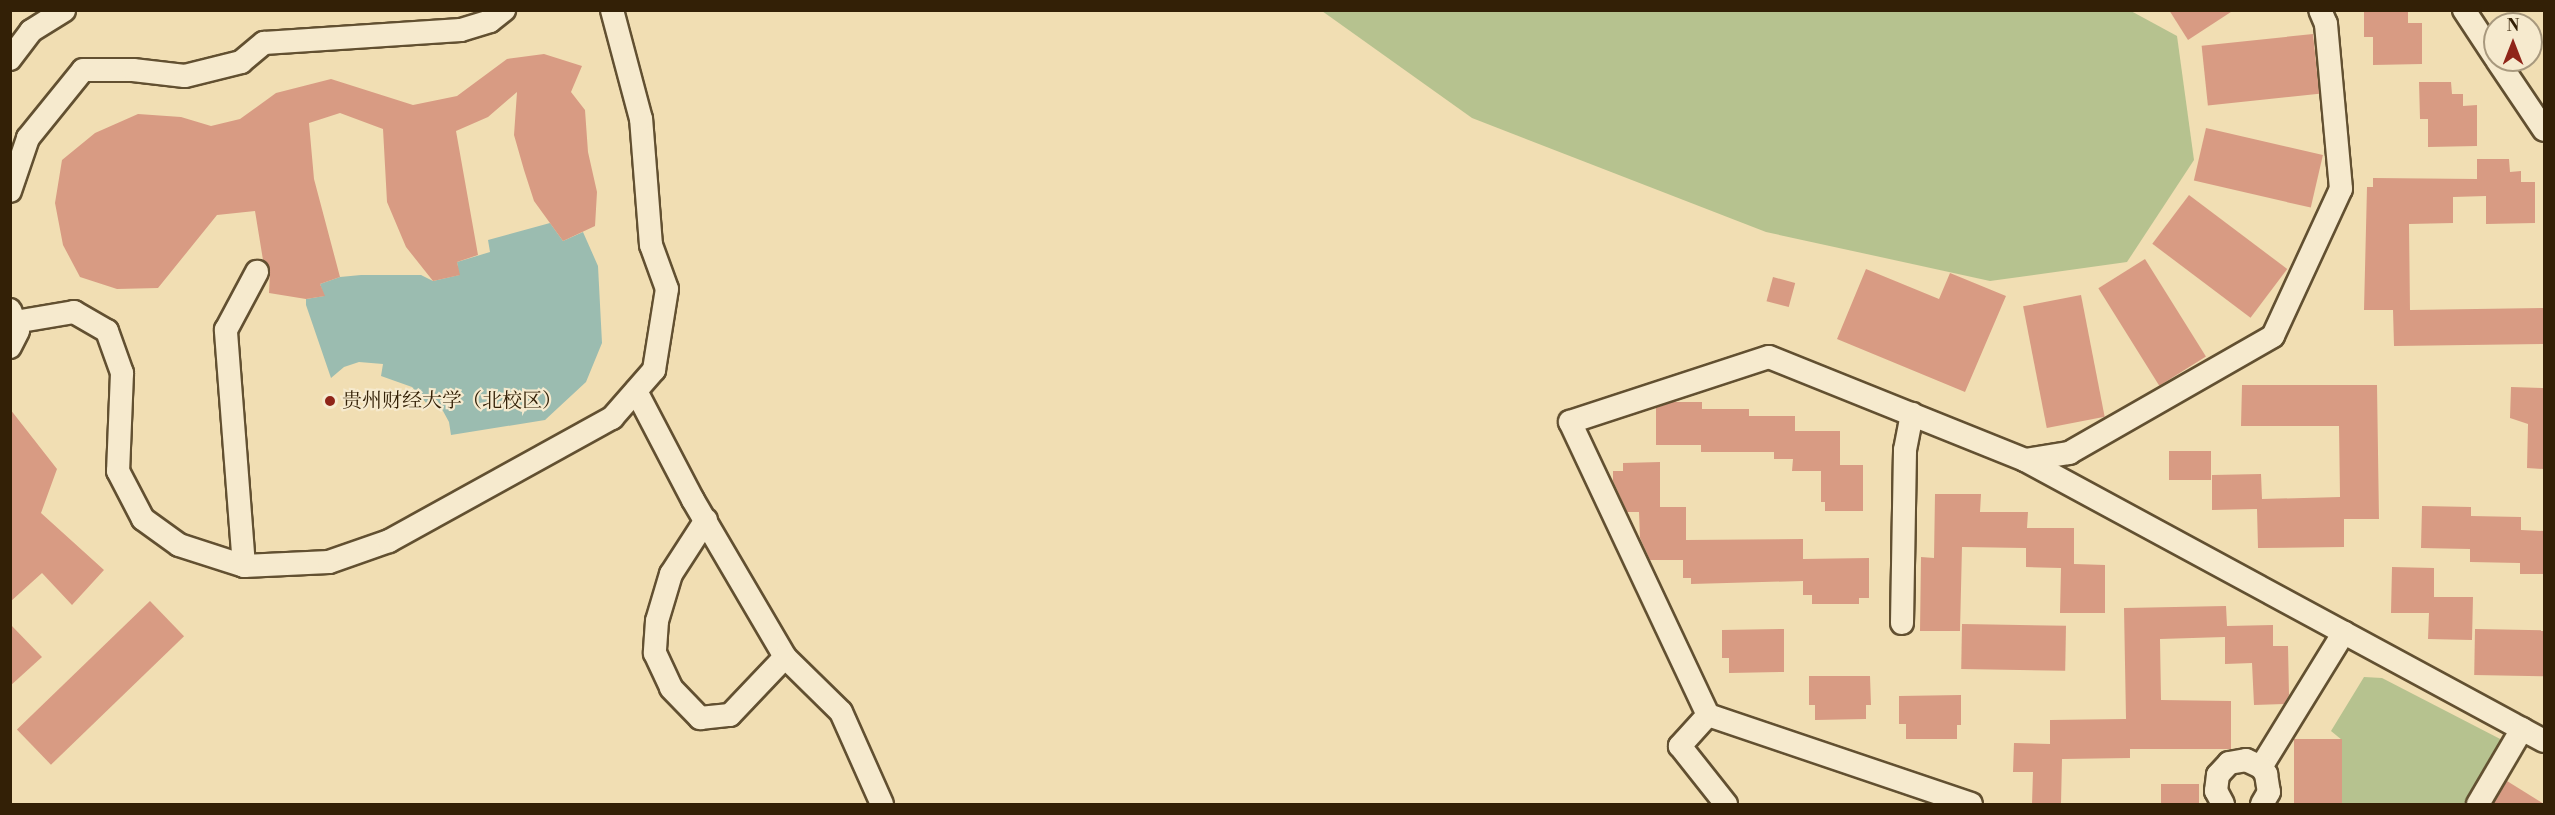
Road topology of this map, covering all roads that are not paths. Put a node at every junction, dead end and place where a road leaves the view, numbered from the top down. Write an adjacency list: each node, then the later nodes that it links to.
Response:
1 (64, 10): 7 (street)
2 (504, 10): 10 (street)
3 (612, 10): 14 (street)
4 (2320, 10): 16 (street)
5 (2464, 10): 6 (street)
6 (2483, 38)
7 (10, 59)
8 (2505, 72): 9 (street)
9 (2544, 130)
10 (10, 191)
11 (257, 272): 18 (street)
12 (13, 316): 13 (street); 18 (street)
13 (10, 347)
14 (636, 391): 17 (street); 18 (street)
15 (1912, 414): 16 (street); 19 (street); 22 (street)
16 (2025, 460): 20 (street)
17 (706, 520): 21 (street); 21 (street)
18 (244, 566)
19 (1902, 623)
20 (2344, 632): 23 (street); 25 (street)
21 (785, 657): 26 (street)
22 (1708, 715): 27 (street); 28 (street)
23 (2522, 729): 24 (street); 31 (street)
24 (2544, 741)
25 (2261, 766): 29 (street); 30 (street)
26 (882, 804)
27 (1726, 804)
28 (1971, 804)
29 (2223, 804)
30 (2262, 804)
31 (2478, 804)

